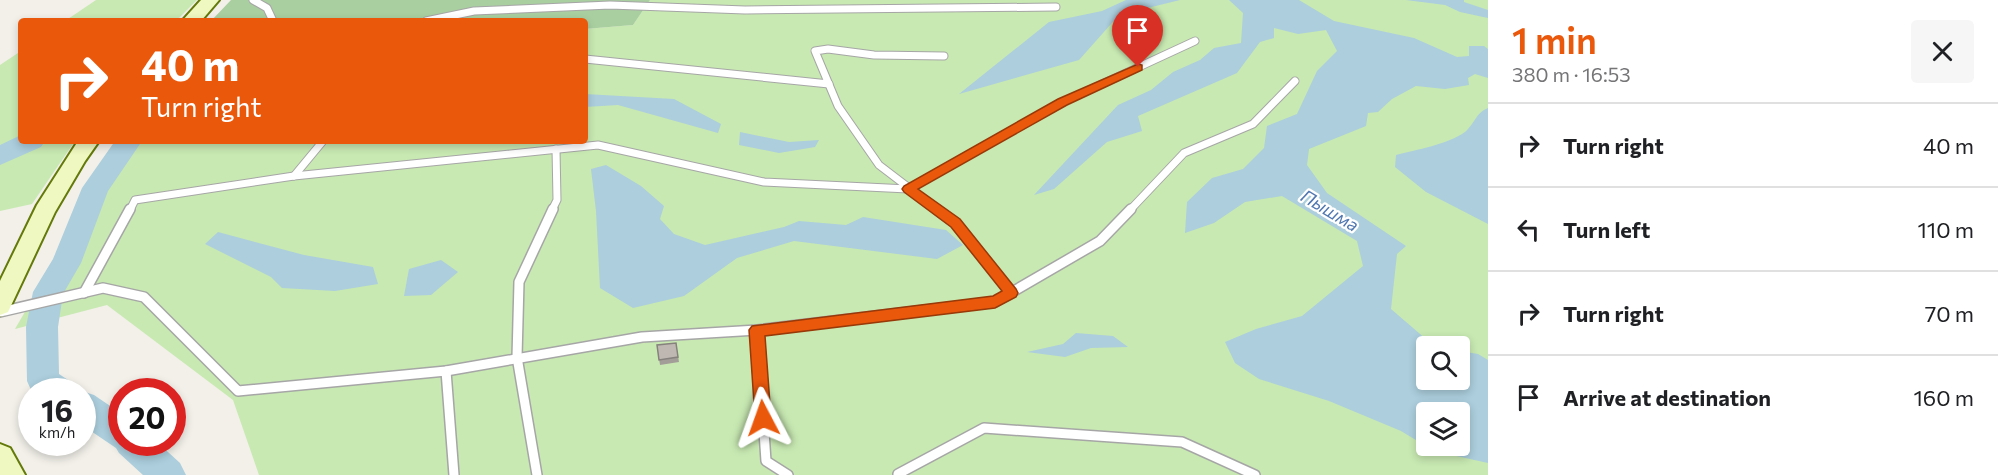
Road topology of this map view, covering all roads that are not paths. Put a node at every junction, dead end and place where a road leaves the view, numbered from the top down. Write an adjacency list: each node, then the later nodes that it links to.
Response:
1 (210, 0): 4 (street)
2 (253, 0): 5 (lane)
3 (1056, 7): 6 (lane)
4 (194, 18)
5 (272, 18)
6 (440, 18)
7 (1195, 41): 16 (lane)
8 (944, 56): 11 (lane)
9 (588, 59): 11 (lane)
10 (1295, 81): 18 (lane)
11 (829, 84): 16 (lane)
12 (87, 144): 19 (street)
13 (321, 144): 15 (lane)
14 (556, 150): 15 (lane); 16 (lane); 22 (lane)
15 (294, 176): 17 (lane)
16 (908, 189): 18 (lane)
17 (83, 293): 20 (lane); 23 (lane)
18 (1011, 293): 21 (lane)
19 (0, 305)
20 (0, 312)
21 (757, 330): 22 (lane); 28 (lane)
22 (517, 357): 23 (lane); 27 (lane)
23 (446, 371): 26 (lane)
24 (0, 457): 25 (street)
25 (11, 475)
26 (454, 475)
27 (537, 475)
28 (788, 475)
29 (898, 475): 30 (lane)
30 (1255, 475)

